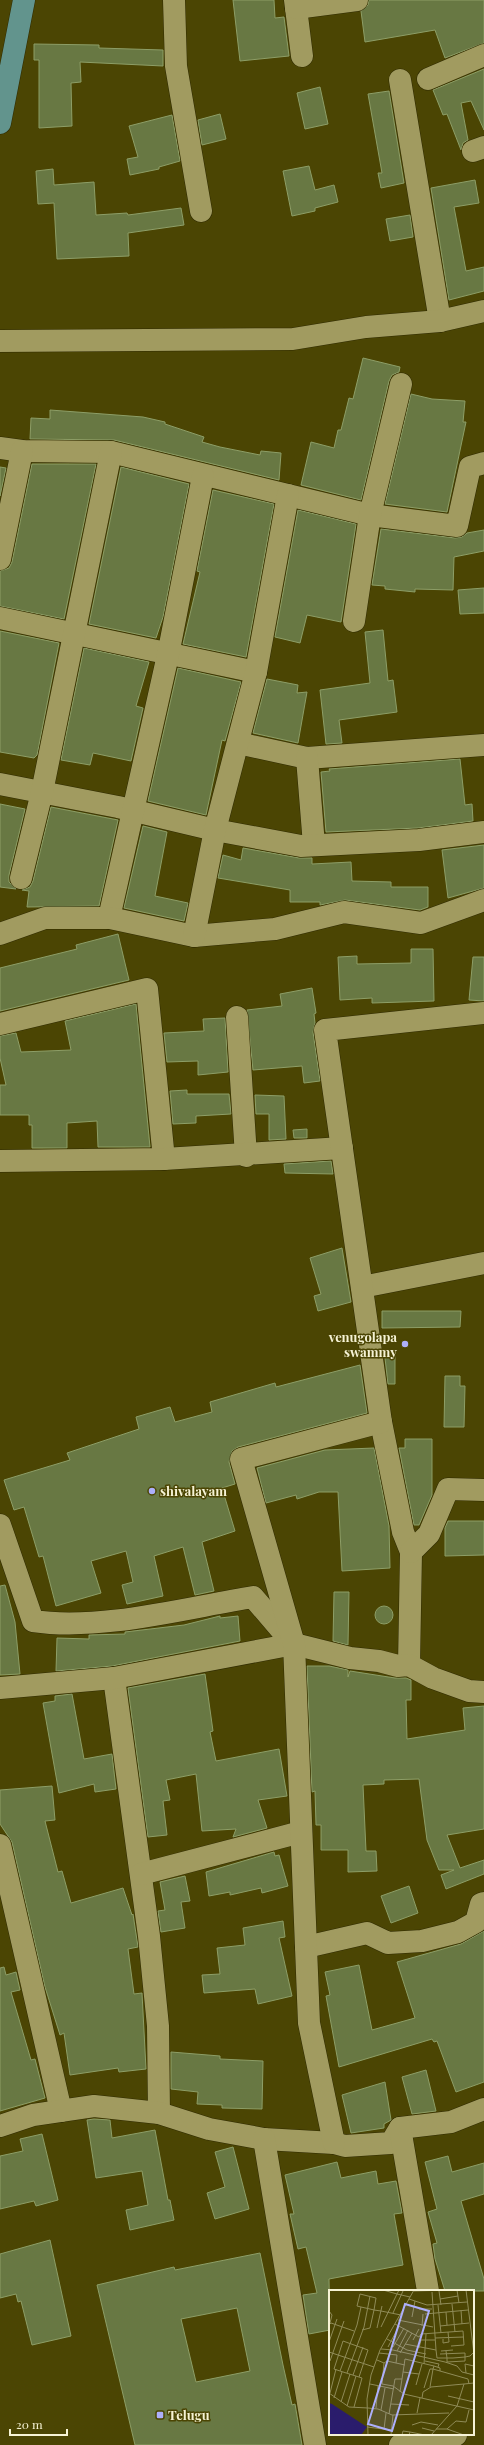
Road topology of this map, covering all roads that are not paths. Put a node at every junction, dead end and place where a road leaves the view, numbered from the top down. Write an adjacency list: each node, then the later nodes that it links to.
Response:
1 (24, 0): 9 (main road)
2 (174, 0): 10 (street)
3 (357, 0): 4 (street)
4 (295, 4): 6 (street)
5 (484, 55): 7 (street)
6 (302, 56)
7 (428, 79)
8 (400, 80): 12 (street)
9 (0, 123)
10 (201, 211)
11 (484, 311): 12 (street)
12 (440, 321): 13 (street)
13 (0, 342)
14 (401, 384): 21 (street)
15 (0, 448): 16 (street)
16 (22, 451): 17 (street); 22 (street)
17 (111, 452): 19 (street); 25 (street)
18 (484, 463): 21 (street)
19 (203, 476): 20 (street); 26 (street)
20 (288, 495): 21 (street); 27 (street)
21 (370, 515): 24 (street)
22 (0, 559)
23 (0, 618): 25 (street)
24 (354, 621)
25 (75, 634): 26 (street); 32 (street)
26 (168, 655): 27 (street); 33 (street)
27 (256, 672): 28 (street)
28 (238, 743): 30 (street); 34 (street)
29 (484, 745): 30 (street)
30 (307, 758): 36 (street)
31 (0, 784): 32 (street)
32 (42, 792): 33 (street); 37 (street)
33 (134, 811): 34 (street); 39 (street)
34 (216, 830): 36 (street); 41 (street)
35 (484, 832): 36 (street)
36 (314, 845)
37 (21, 878)
38 (484, 900): 41 (street)
39 (109, 918): 40 (street); 41 (street)
40 (0, 934)
41 (194, 936)
42 (484, 1013): 45 (street)
43 (237, 1017): 46 (street)
44 (0, 1024): 47 (street)
45 (342, 1148): 46 (street); 50 (street)
46 (246, 1156): 47 (street)
47 (164, 1159): 48 (street)
48 (0, 1161)
49 (484, 1263): 50 (street)
50 (362, 1287): 51 (street)
51 (381, 1422): 54 (street); 55 (street)
52 (484, 1490): 54 (street)
53 (0, 1525): 55 (street)
54 (412, 1552): 56 (street)
55 (294, 1644): 56 (street); 57 (street); 60 (street)
56 (409, 1665): 59 (street)
57 (114, 1678): 58 (street); 62 (street)
58 (0, 1688)
59 (484, 1692)
60 (301, 1832): 62 (street); 64 (street)
61 (0, 1845): 66 (street)
62 (141, 1874): 67 (street)
63 (484, 1903): 64 (street)
64 (306, 1947): 71 (street)
65 (484, 2109): 69 (street)
66 (61, 2111): 67 (street); 68 (street)
67 (160, 2113): 70 (street)
68 (0, 2126)
69 (400, 2128): 71 (street); 72 (street)
70 (264, 2139): 71 (street); 74 (street)
71 (334, 2143)
72 (428, 2290)
73 (457, 2438): 75 (street)
74 (315, 2445)
75 (400, 2445)

